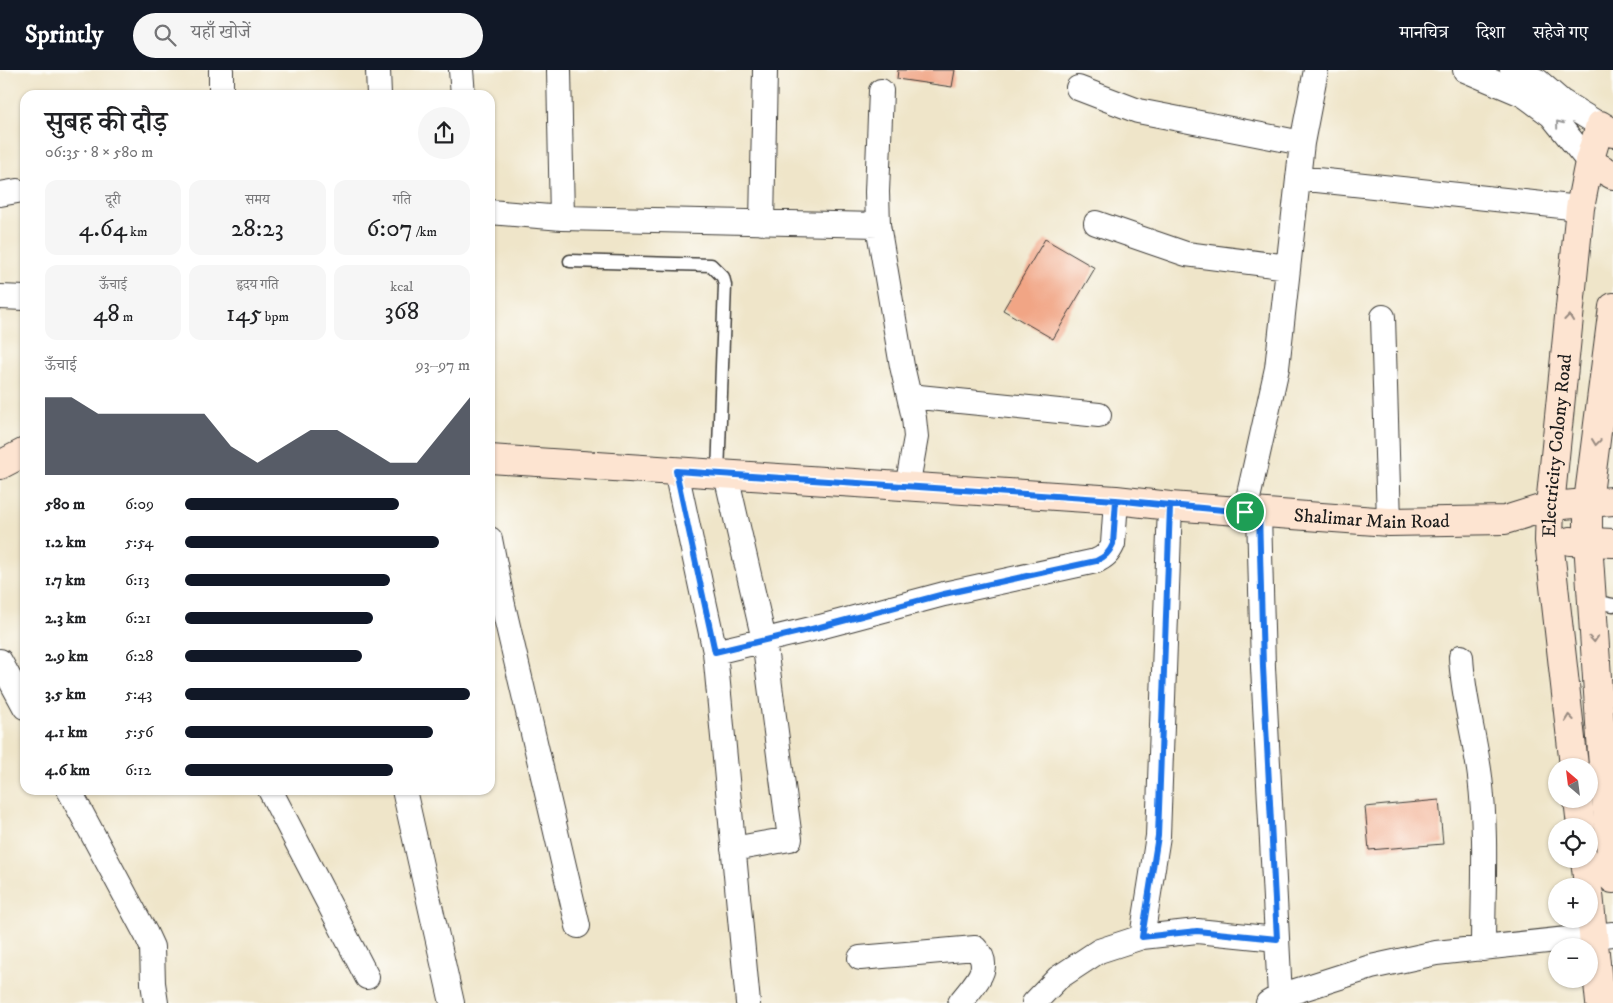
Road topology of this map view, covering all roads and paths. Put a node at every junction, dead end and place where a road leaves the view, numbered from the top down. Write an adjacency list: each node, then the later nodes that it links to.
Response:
1 (221, 70): 10 (street)
2 (378, 70): 11 (street)
3 (461, 70): 12 (street)
4 (559, 70): 21 (street)
5 (765, 70): 22 (street)
6 (1316, 70): 15 (street)
7 (1465, 70): 16 (street, one-way to 7)
8 (1512, 70): 14 (street)
9 (1078, 88): 15 (street)
10 (221, 90)
11 (379, 90)
12 (463, 90)
13 (881, 90): 24 (street)
14 (1606, 129): 16 (street, Electricity Colony Road)
15 (1302, 143): 18 (street)
16 (1589, 162): 17 (street); 19 (street, Electricity Colony Road)
17 (1613, 175)
18 (1298, 178): 19 (street); 26 (street)
19 (1580, 208): 42 (street, Electricity Colony Road, one-way to 19)
20 (495, 212): 21 (street)
21 (562, 218): 22 (street)
22 (762, 223): 24 (street)
23 (1096, 223): 26 (street)
24 (878, 226): 31 (street)
25 (570, 262): 37 (lane)
26 (1288, 267): 43 (street)
27 (0, 297): 28 (street)
28 (20, 298)
29 (1613, 307): 40 (street, Electricity Colony Road, one-way to 40)
30 (1383, 317): 45 (street)
31 (909, 396): 32 (street); 38 (street)
32 (1099, 415)
33 (20, 455): 35 (street)
34 (495, 459): 36 (street, Shalimar Main Road)
35 (0, 465)
36 (676, 471): 37 (street, Shalimar Main Road); 51 (street)
37 (722, 475): 38 (street, Shalimar Main Road); 50 (street)
38 (907, 488): 39 (street, Shalimar Main Road)
39 (1116, 500): 41 (street, Shalimar Main Road); 50 (street)
40 (1601, 502): 42 (street, Shalimar Main Road); 47 (street, Electricity Colony Road)
41 (1170, 506): 43 (street, Shalimar Main Road); 65 (street)
42 (1550, 506): 44 (street, Shalimar Main Road); 46 (street, Electricity Colony Road)
43 (1252, 512): 45 (street, Shalimar Main Road); 66 (street)
44 (1505, 520): 45 (street, Shalimar Main Road); 46 (street, Shalimar Main Road)
45 (1389, 522)
46 (1549, 541): 47 (street); 56 (street, Electricity Colony Road, one-way to 46)
47 (1600, 542): 49 (street, Electricity Colony Road)
48 (495, 564): 63 (street)
49 (1602, 603): 54 (street, Electricity Colony Road, one-way to 54)
50 (764, 640): 51 (street); 60 (street)
51 (715, 652): 60 (street)
52 (1461, 657): 67 (street)
53 (0, 661): 55 (street)
54 (1605, 694): 61 (street, Electricity Colony Road)
55 (20, 698)
56 (1573, 758)
57 (72, 795): 71 (street)
58 (273, 795): 69 (street)
59 (405, 795): 72 (street)
60 (733, 849): 73 (street)
61 (1613, 879)
62 (1598, 921): 64 (street)
63 (578, 926)
64 (1603, 936): 67 (street); 76 (street)
65 (1142, 937): 66 (street); 75 (street)
66 (1277, 939): 70 (street)
67 (1483, 949): 70 (street)
68 (860, 958): 74 (street)
69 (367, 977)
70 (1274, 999)
71 (156, 1003)
72 (452, 1003)
73 (748, 1003)
74 (960, 1003)
75 (1034, 1003)
76 (1600, 1003)

